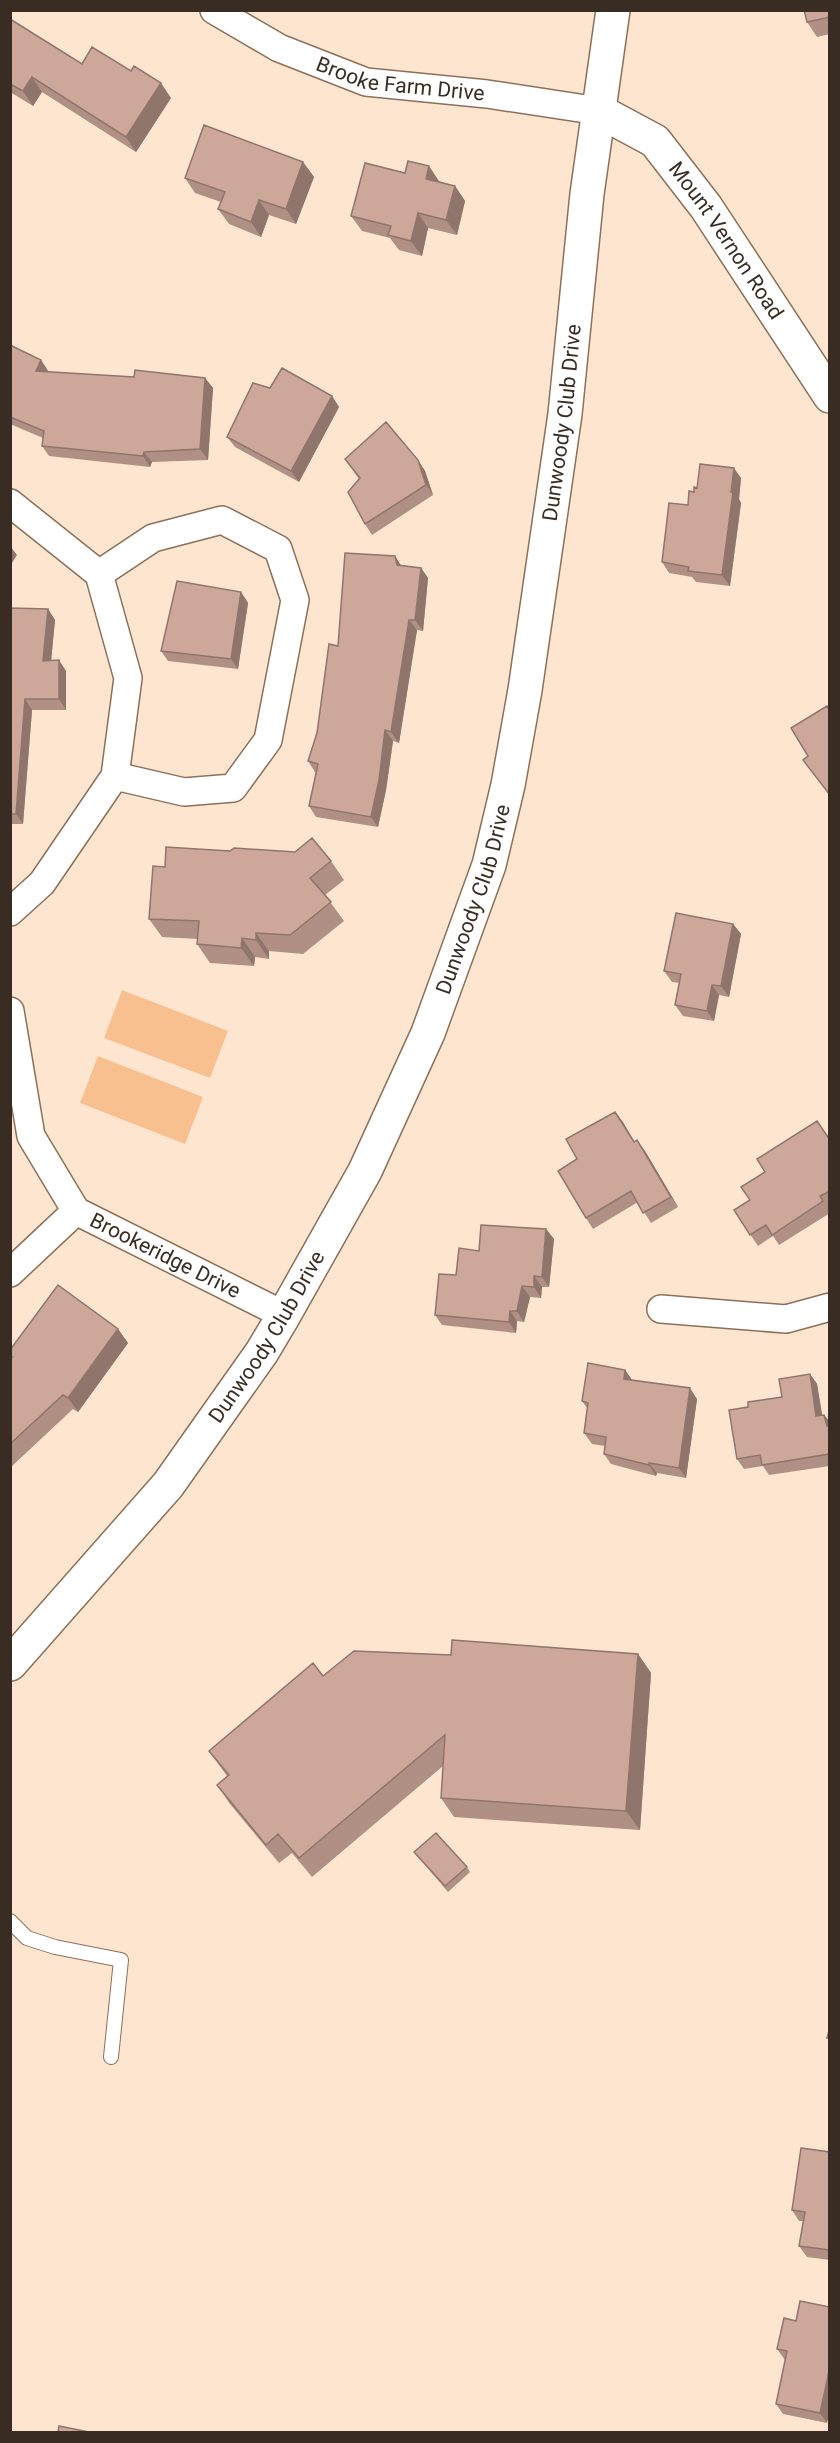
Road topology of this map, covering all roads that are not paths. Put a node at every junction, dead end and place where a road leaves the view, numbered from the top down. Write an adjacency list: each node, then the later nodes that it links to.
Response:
1 (214, 10): 3 (street, Brooke Farm Drive)
2 (613, 10): 3 (street, Dunwoody Club Drive)
3 (599, 111): 4 (street, Mount Vernon Road); 14 (street, Dunwoody Club Drive)
4 (830, 396)
5 (10, 503): 6 (street)
6 (99, 574): 7 (street); 7 (street)
7 (115, 776): 8 (street)
8 (10, 912)
9 (10, 1011): 10 (street, Brookeridge Drive)
10 (76, 1211): 11 (street); 14 (street, Brookeridge Drive)
11 (10, 1273)
12 (830, 1307): 13 (street)
13 (661, 1309)
14 (284, 1315): 15 (street, Dunwoody Club Drive)
15 (10, 1664)
16 (10, 1921): 17 (lane)
17 (111, 2056)

